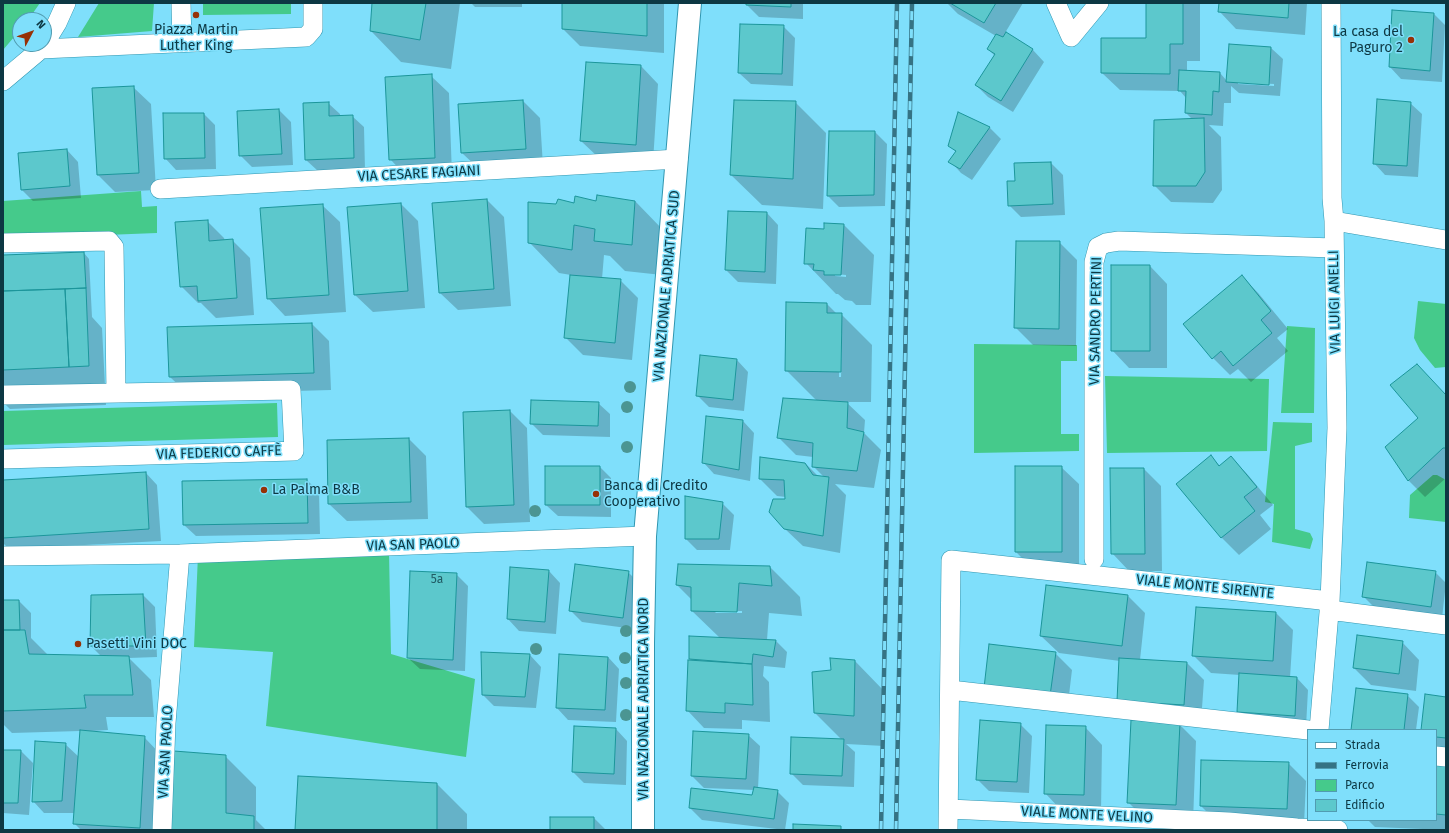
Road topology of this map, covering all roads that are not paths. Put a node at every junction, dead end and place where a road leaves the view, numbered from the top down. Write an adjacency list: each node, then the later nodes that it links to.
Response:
1 (66, 3): 8 (street)
2 (181, 3): 9 (street)
3 (313, 3): 9 (street)
4 (690, 3): 13 (main road, VIA NAZIONALE ADRIATICA SUD)
5 (1056, 3): 6 (street)
6 (1099, 3)
7 (1331, 3): 15 (street, VIA LUIGI ANELLI)
8 (52, 31)
9 (182, 42): 10 (street)
10 (52, 48)
11 (37, 52): 12 (street)
12 (3, 81)
13 (678, 159): 14 (street, VIA CESARE FAGIANI); 22 (main road, VIA NAZIONALE ADRIATICA SUD)
14 (160, 189)
15 (1334, 221): 16 (street); 18 (street, VIA LUIGI ANELLI)
16 (1446, 240)
17 (3, 243): 19 (street)
18 (1334, 248): 25 (street, VIA SANDRO PERTINI); 27 (street, VIA LUIGI ANELLI)
19 (116, 393): 20 (street, VIA FEDERICO CAFFÈ); 21 (street, VIA FEDERICO CAFFÈ)
20 (3, 395)
21 (3, 459)
22 (645, 536): 23 (street, VIA SAN PAOLO); 26 (main road, VIA NAZIONALE ADRIATICA SUD)
23 (180, 554): 24 (street, VIA SAN PAOLO); 34 (street, VIA SAN PAOLO)
24 (3, 556)
25 (1094, 559)
26 (644, 568): 35 (main road, VIA NAZIONALE ADRIATICA NORD)
27 (1329, 605): 28 (street, VIALE MONTE SIRENTE); 29 (street, VIALE MONTE SIRENTE); 30 (street)
28 (1446, 626)
29 (950, 690): 31 (street); 32 (street)
30 (1319, 729)
31 (1307, 730)
32 (949, 809): 33 (street, VIALE MONTE VELINO); 36 (street)
33 (1325, 827)
34 (162, 830)
35 (643, 830)
36 (948, 830)

